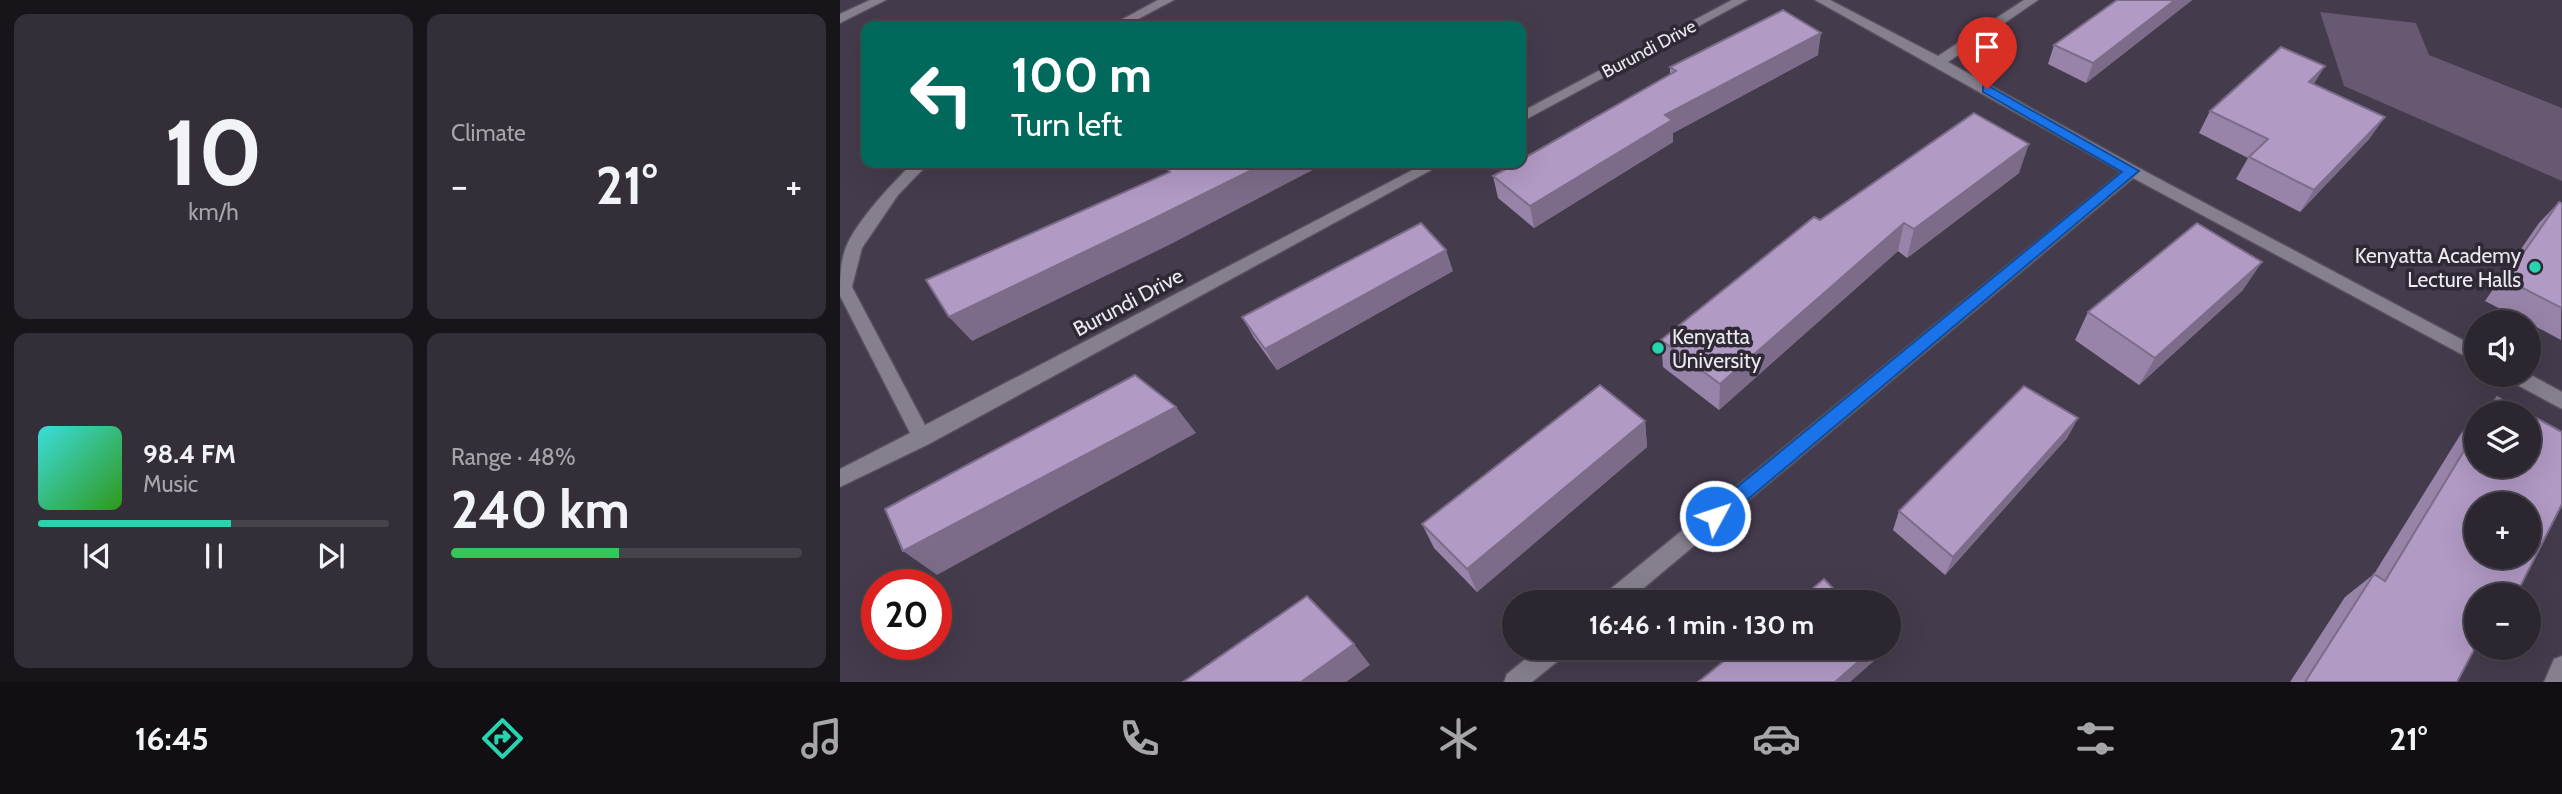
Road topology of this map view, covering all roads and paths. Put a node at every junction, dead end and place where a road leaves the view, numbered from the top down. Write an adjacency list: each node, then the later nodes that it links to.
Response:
1 (880, 0): 6 (lane)
2 (1168, 0): 7 (lane)
3 (1741, 0): 9 (lane, Burundi Drive)
4 (1821, 0): 8 (lane)
5 (2032, 0): 8 (lane)
6 (840, 19)
7 (1126, 21)
8 (1939, 62): 12 (lane)
9 (1526, 115)
10 (917, 168): 16 (lane)
11 (1428, 168): 16 (lane, Burundi Drive)
12 (2132, 171): 13 (lane); 18 (lane)
13 (2464, 349)
14 (2536, 387): 15 (lane)
15 (2562, 401)
16 (922, 438): 17 (lane, Burundi Drive)
17 (840, 479)
18 (1626, 590)
19 (1542, 660): 21 (lane)
20 (2562, 667): 22 (lane)
21 (1515, 682)
22 (2555, 682)

